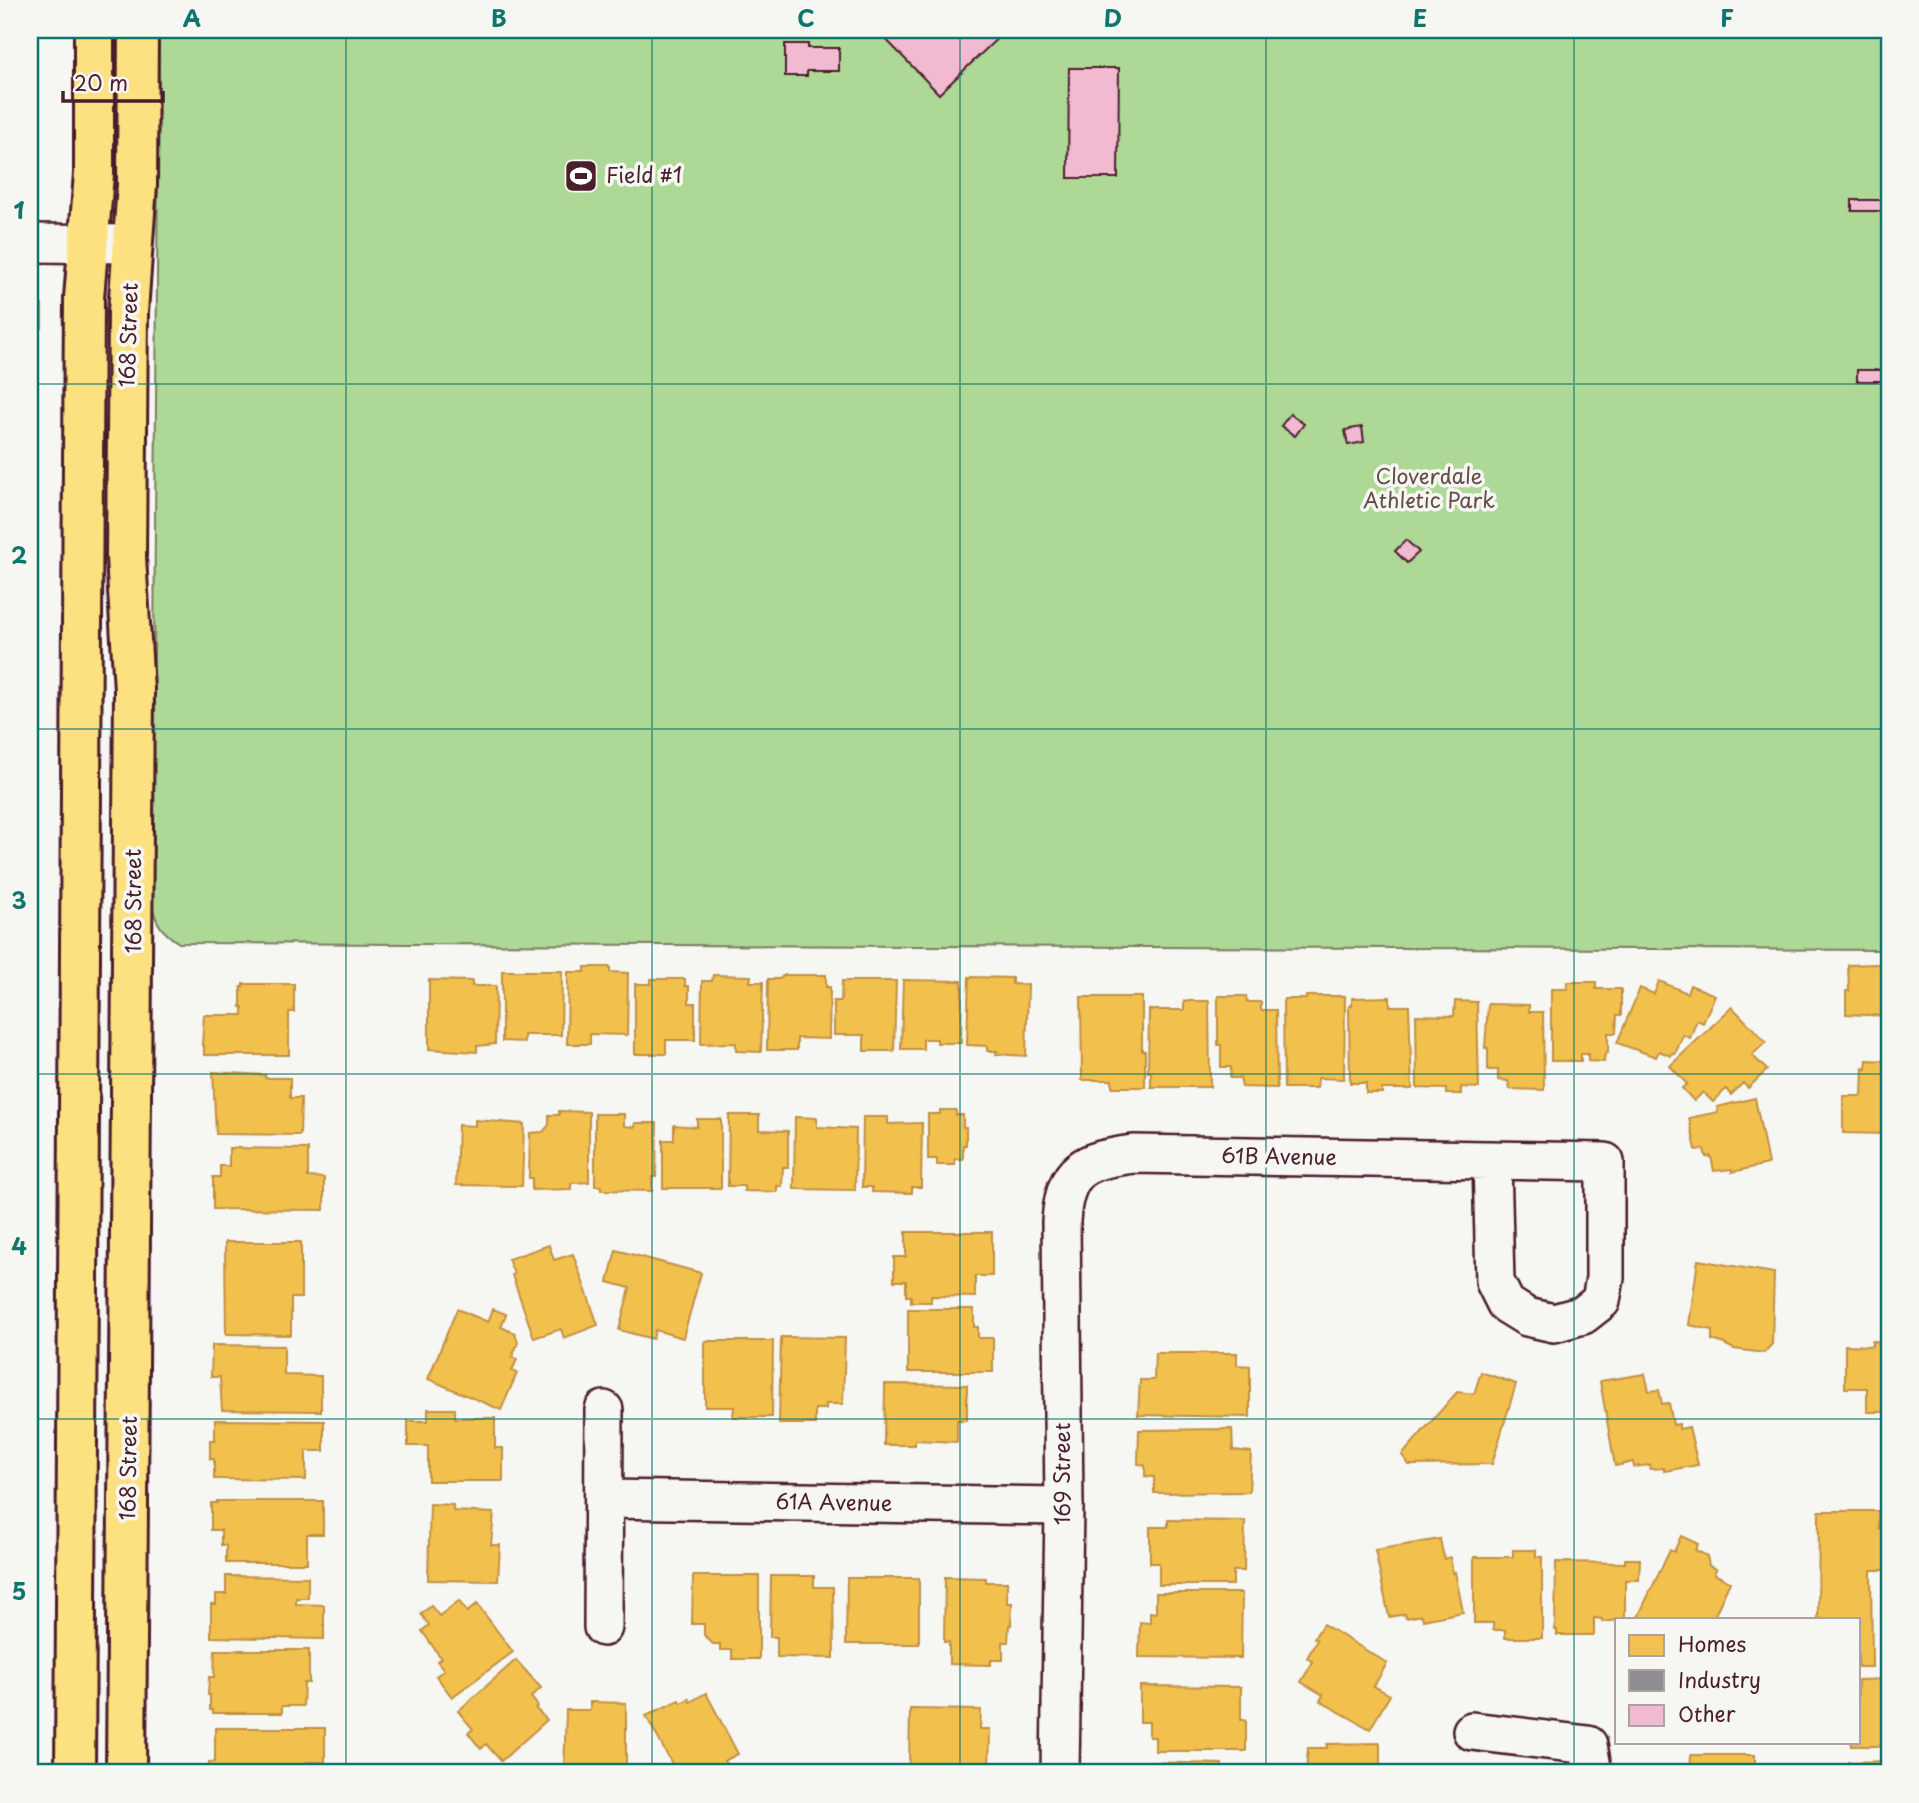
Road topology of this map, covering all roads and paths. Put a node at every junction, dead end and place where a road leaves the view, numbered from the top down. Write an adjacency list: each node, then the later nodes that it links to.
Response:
1 (94, 30): 4 (main road, 168 Street)
2 (138, 30): 5 (main road, 168 Street)
3 (30, 243): 4 (street)
4 (88, 243): 5 (street); 11 (main road, 168 Street)
5 (133, 244): 16 (main road, 168 Street)
6 (1492, 1161): 6 (street, 61B Avenue); 7 (street, 61B Avenue)
7 (1073, 1177): 10 (street, 169 Street)
8 (604, 1410): 9 (street)
9 (604, 1499): 10 (street, 61A Avenue); 12 (street)
10 (1064, 1506): 17 (street, 169 Street)
11 (77, 1603): 14 (main road, 168 Street); 15 (main road)
12 (603, 1627)
13 (1472, 1731): 18 (street)
14 (75, 1773)
15 (99, 1773)
16 (126, 1773)
17 (1060, 1773)
18 (1593, 1773)

